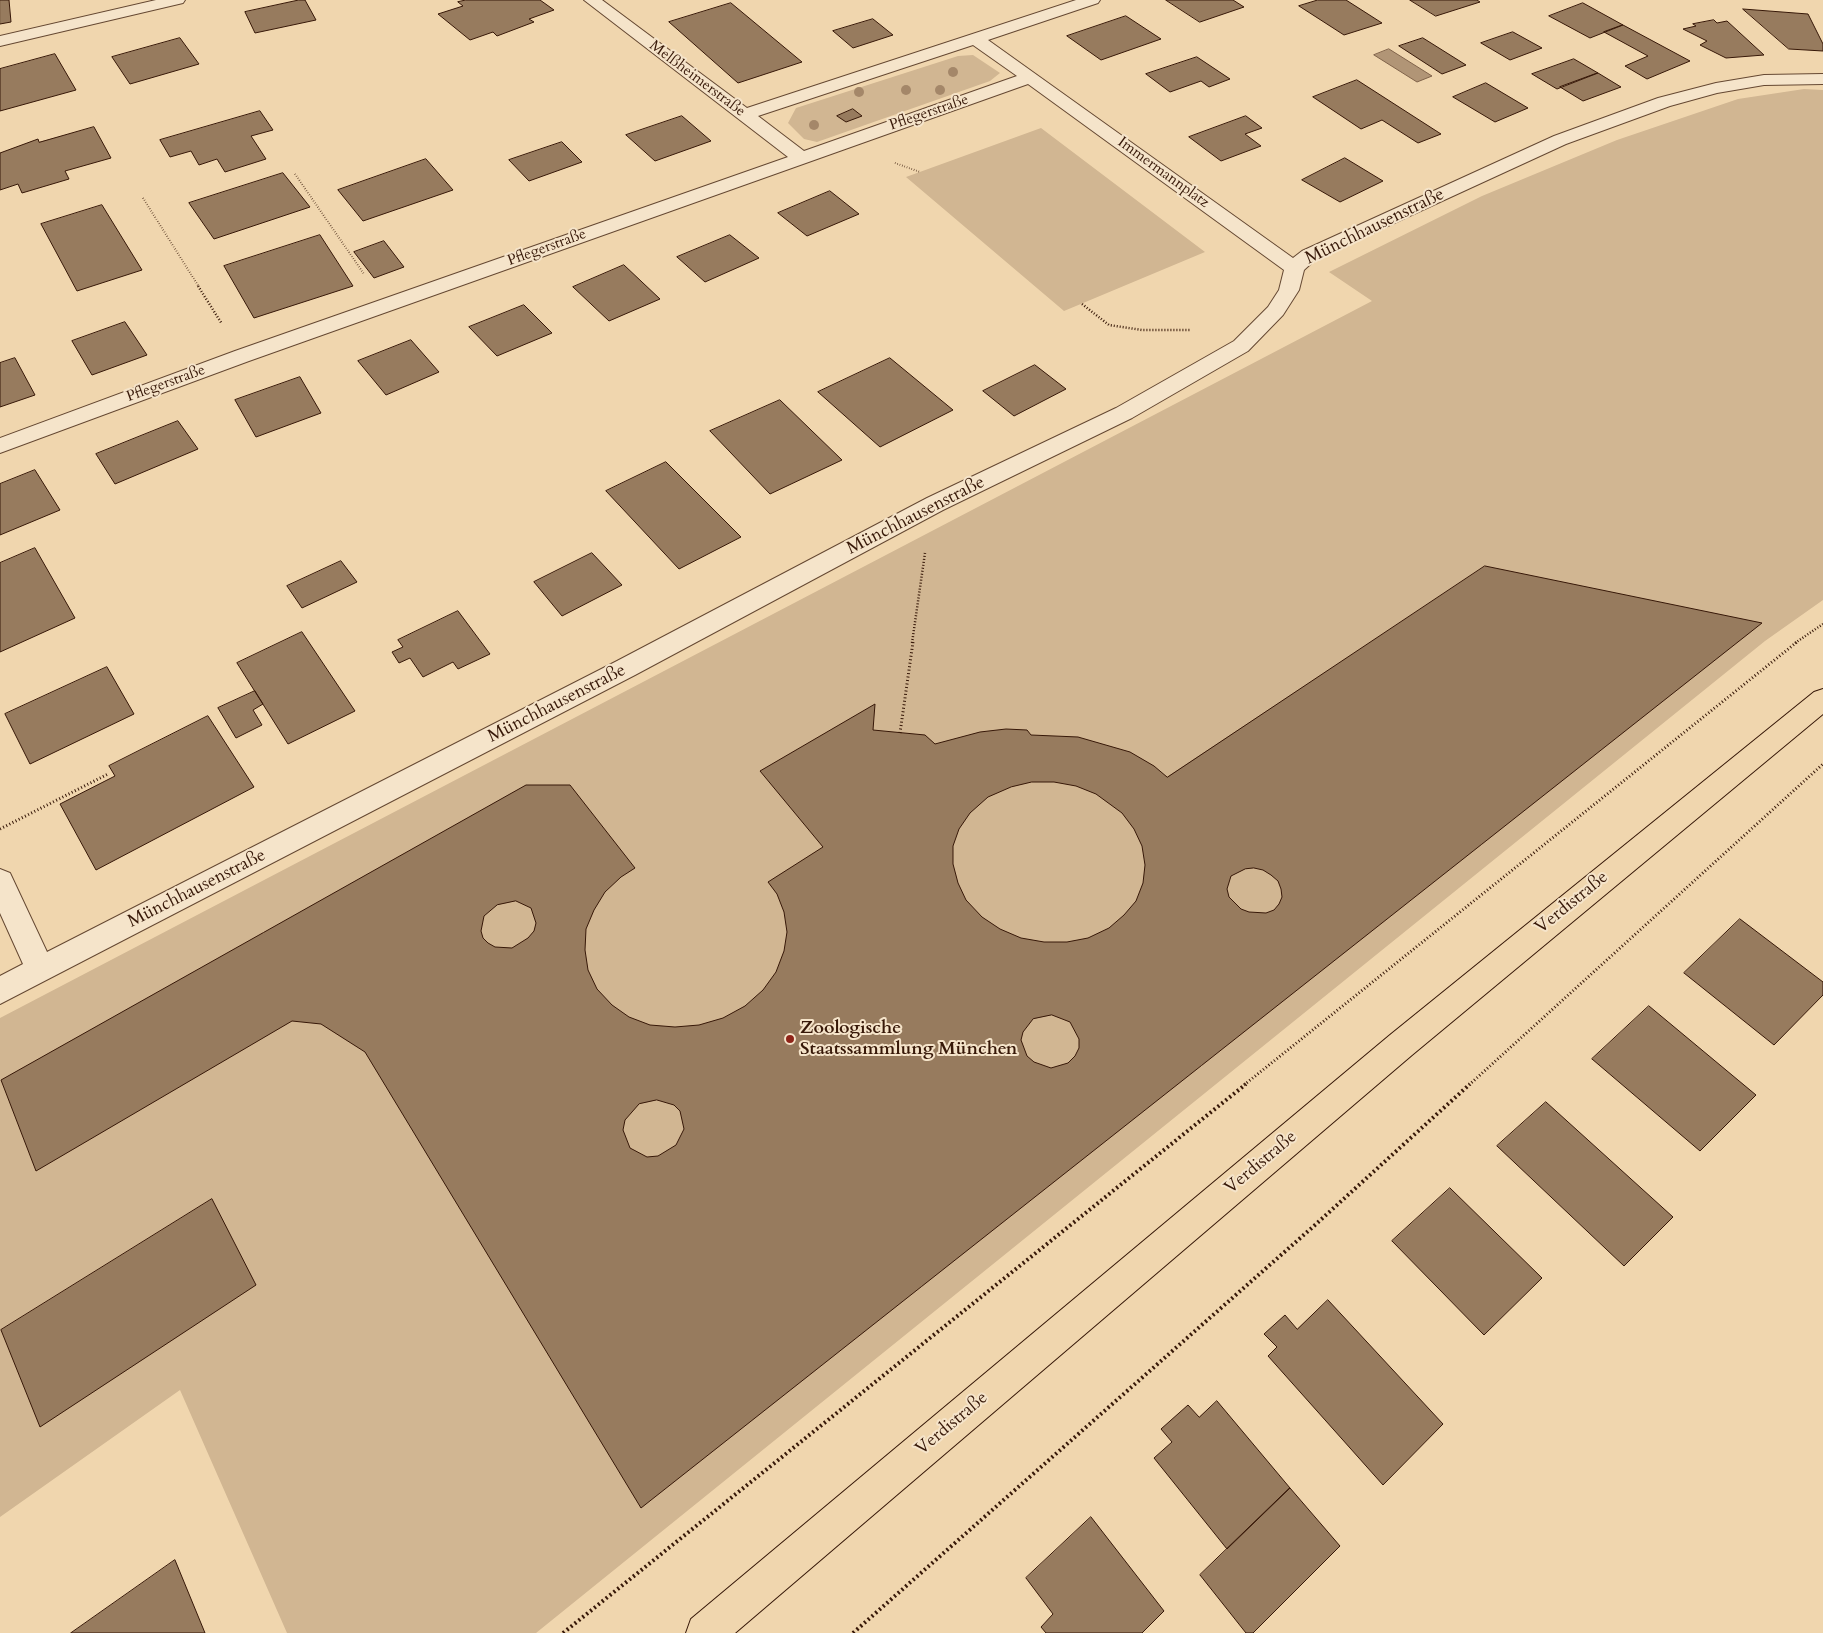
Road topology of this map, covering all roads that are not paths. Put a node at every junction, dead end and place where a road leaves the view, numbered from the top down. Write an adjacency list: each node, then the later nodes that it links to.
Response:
1 (177, 0): 5 (street)
2 (592, 0): 8 (street, Melßheimerstraße)
3 (1092, 0): 4 (street)
4 (975, 38): 6 (street); 8 (street)
5 (0, 40)
6 (1031, 77): 9 (street, Pflegerstraße); 10 (street, Immermannplatz)
7 (1823, 79): 10 (street, Münchhausenstraße)
8 (743, 115): 9 (street, Melßheimerstraße)
9 (802, 158): 11 (street, Pflegerstraße)
10 (1294, 268): 14 (street, Münchhausenstraße)
11 (0, 446)
12 (1823, 699): 16 (main road, Verdistraße)
13 (0, 882): 14 (street)
14 (40, 970): 15 (street, Münchhausenstraße)
15 (0, 991)
16 (705, 1633)

